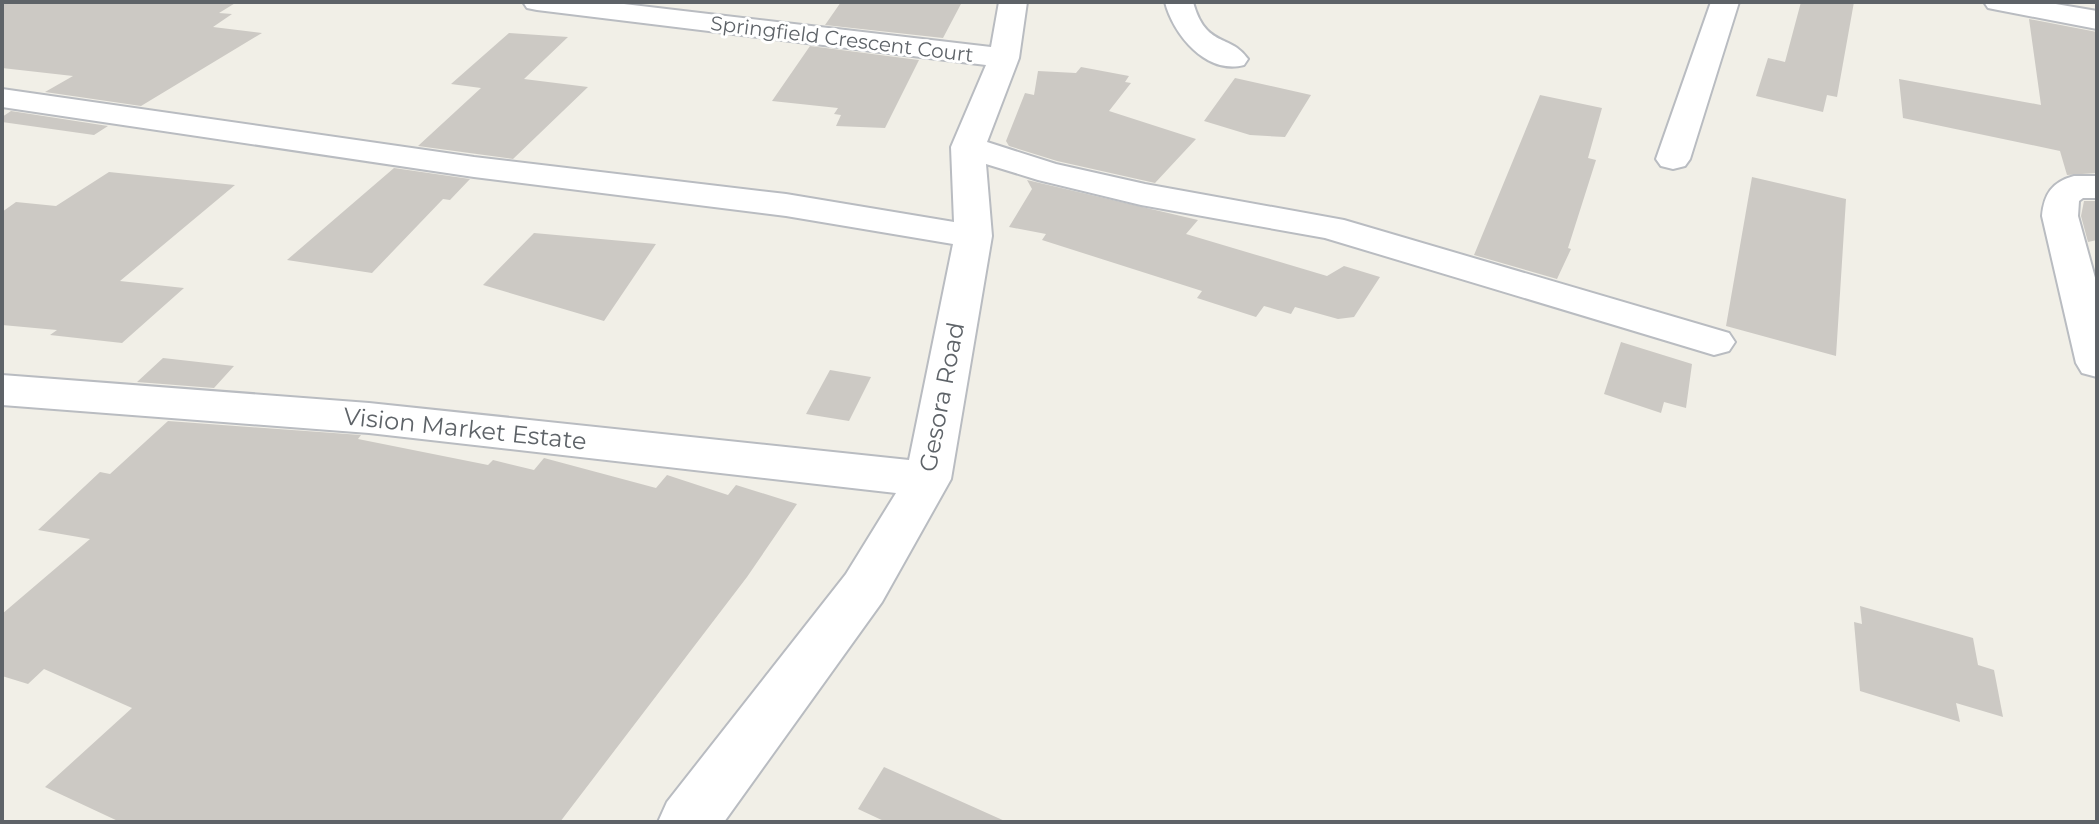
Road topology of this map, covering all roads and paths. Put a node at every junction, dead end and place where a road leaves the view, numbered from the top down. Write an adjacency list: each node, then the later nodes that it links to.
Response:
1 (537, 2): 7 (street, Springfield Crescent Court)
2 (1013, 2): 7 (street, Gesora Road)
3 (1179, 2): 8 (street)
4 (1725, 2): 11 (street)
5 (1998, 2): 6 (street)
6 (2097, 20)
7 (1004, 58): 10 (street, Gesora Road)
8 (1233, 59)
9 (2, 98): 13 (street)
10 (968, 147): 13 (street, Gesora Road); 14 (street)
11 (1673, 159)
12 (2097, 187): 15 (street)
13 (973, 236): 17 (street, Gesora Road)
14 (1714, 342)
15 (2097, 363)
16 (2, 390): 17 (street, Vision Market Estate)
17 (928, 479): 18 (street, Gesora Road)
18 (688, 822)

